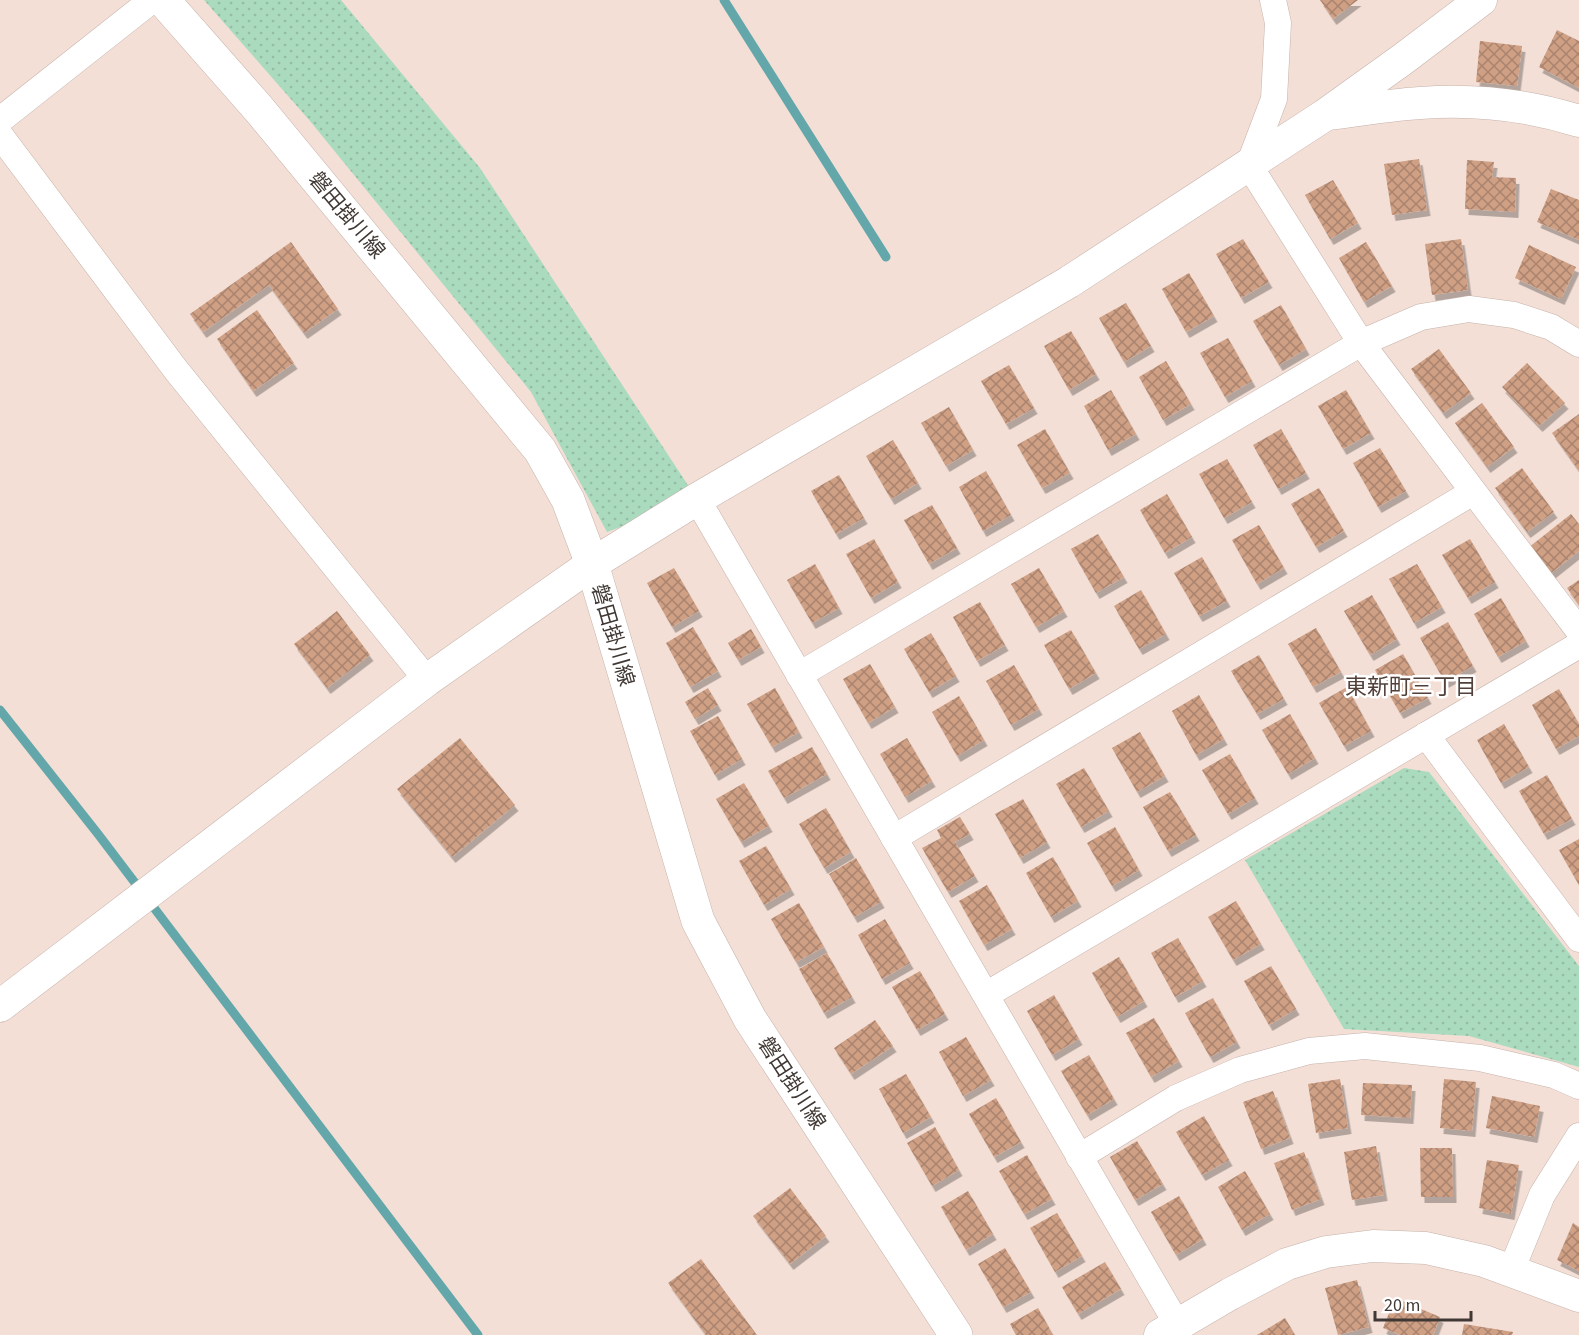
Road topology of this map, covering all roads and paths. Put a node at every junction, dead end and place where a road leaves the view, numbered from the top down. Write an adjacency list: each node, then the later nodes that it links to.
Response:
1 (152, 0): 6 (street)
2 (163, 0): 14 (main road, 磐田掛川線)
3 (1273, 0): 9 (street)
4 (1481, 0): 5 (street)
5 (1325, 115): 7 (street); 9 (street)
6 (0, 120)
7 (1579, 121)
8 (0, 135): 18 (street)
9 (1249, 165): 10 (street); 13 (street)
10 (1361, 343): 11 (street); 12 (street); 17 (street)
11 (1579, 344)
12 (1473, 492): 15 (street); 20 (street)
13 (697, 499): 14 (street); 17 (street)
14 (592, 564): 18 (street); 30 (main road, 磐田掛川線)
15 (1579, 631)
16 (1579, 645): 19 (street)
17 (799, 675): 20 (street)
18 (426, 680): 23 (street)
19 (1426, 735): 21 (street); 22 (street)
20 (894, 838): 22 (street)
21 (1579, 939)
22 (986, 995): 26 (street)
23 (0, 1006)
24 (1579, 1086): 26 (street)
25 (1579, 1136): 27 (street)
26 (1079, 1157): 29 (street)
27 (1511, 1271): 28 (street); 29 (street)
28 (1579, 1296)
29 (1169, 1330)
30 (956, 1335)

